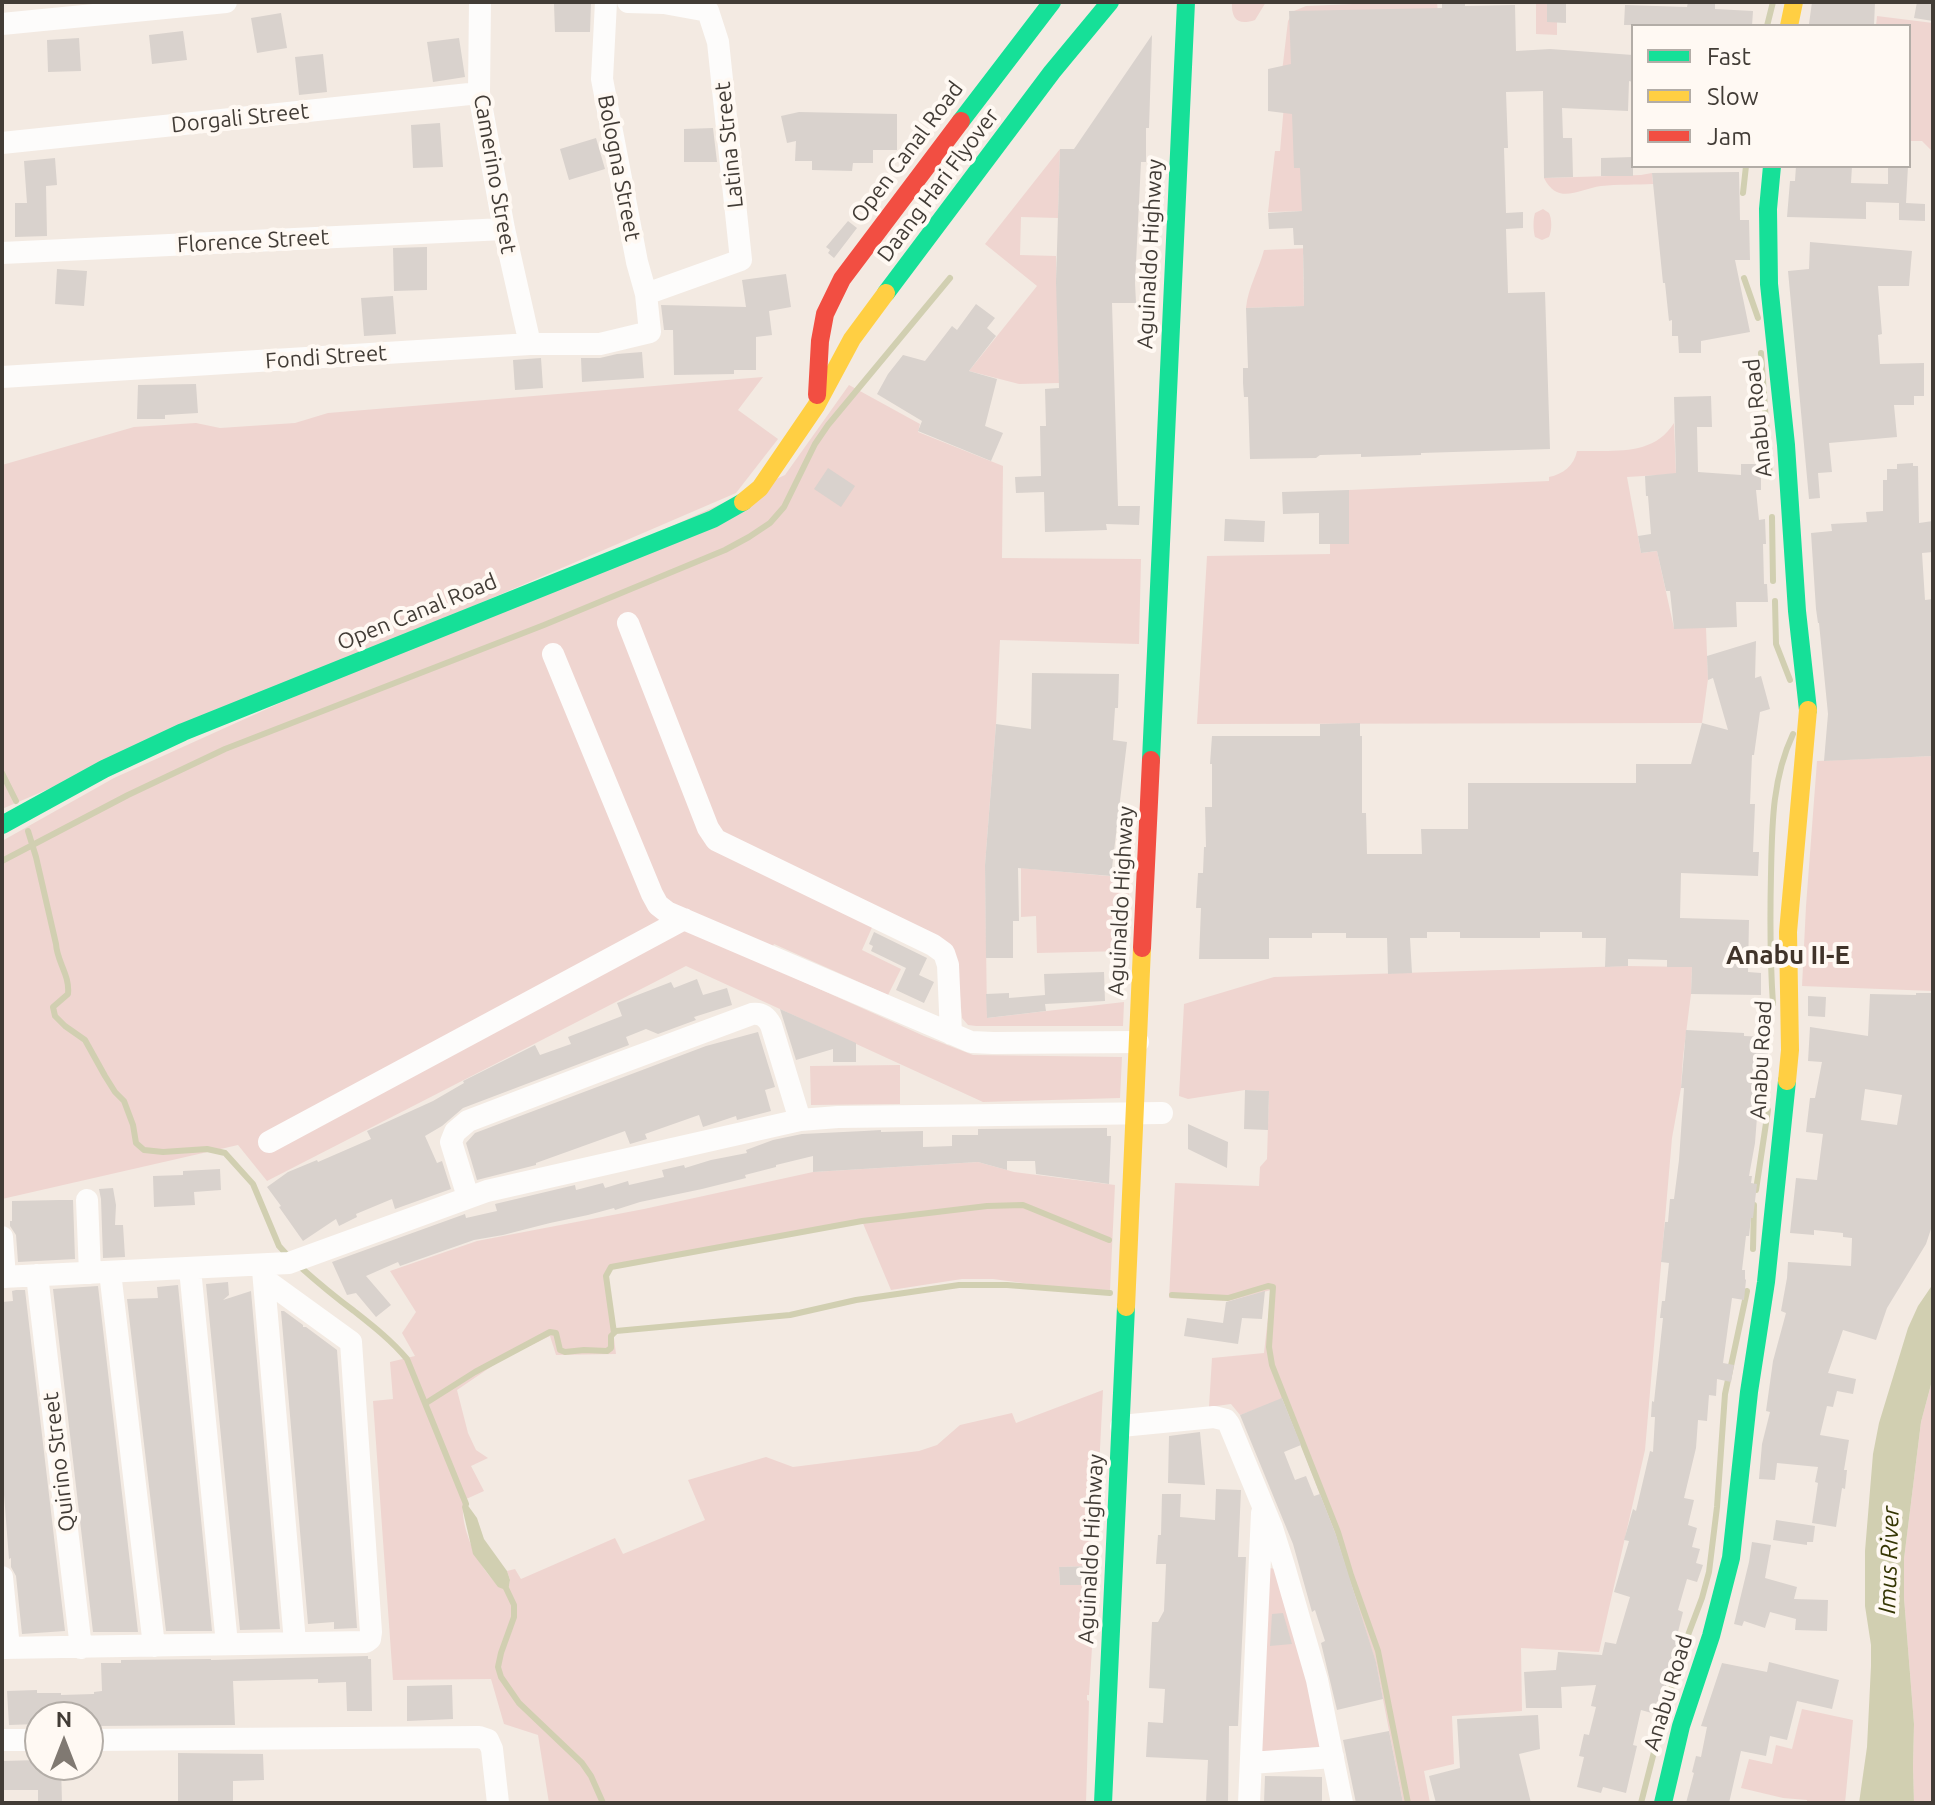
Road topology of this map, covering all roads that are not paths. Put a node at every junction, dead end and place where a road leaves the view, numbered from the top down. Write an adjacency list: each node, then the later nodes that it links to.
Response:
1 (226, 2): 10 (street)
2 (480, 2): 13 (street, Camerino Street)
3 (606, 2): 18 (street, Bologna Street)
4 (628, 2): 18 (street, Latina Street)
5 (1052, 2): 22 (main road, Open Canal Road)
6 (1110, 2): 25 (main road, Daang Hari Flyover)
7 (1171, 2): 12 (main road)
8 (1186, 2): 12 (main road, Aguinaldo Highway)
9 (1794, 2): 11 (main road)
10 (2, 24)
11 (1789, 24)
12 (1184, 27): 31 (main road, Aguinaldo Highway)
13 (479, 93): 14 (street, Dorgali Street); 16 (street, Camerino Street)
14 (2, 143)
15 (1772, 168): 61 (main road, Anabu Road)
16 (504, 229): 17 (street, Florence Street); 23 (street, Camerino Street)
17 (2, 253)
18 (646, 294): 21 (street, Bologna Street)
19 (850, 302): 22 (main road)
20 (899, 306): 25 (main road)
21 (650, 332): 23 (street, Fondi Street)
22 (820, 341): 25 (main road, Open Canal Road)
23 (530, 344): 24 (street, Fondi Street)
24 (2, 377)
25 (816, 406): 28 (main road, Open Canal Road)
26 (628, 623): 30 (street)
27 (553, 654): 29 (street)
28 (2, 825)
29 (684, 919): 30 (street); 35 (street)
30 (951, 1034): 31 (street)
31 (1138, 1042): 33 (main road, Aguinaldo Highway)
32 (1162, 1112): 33 (street)
33 (1135, 1113): 34 (street); 44 (main road, Aguinaldo Highway)
34 (800, 1120): 36 (street); 36 (street)
35 (269, 1142)
36 (468, 1197): 41 (street)
37 (87, 1200): 40 (street)
38 (2, 1237): 43 (street)
39 (190, 1269): 40 (street); 41 (street); 48 (street)
40 (100, 1272): 42 (street); 49 (street)
41 (263, 1272): 47 (street); 47 (street)
42 (37, 1275): 43 (street); 51 (street, Quirino Street)
43 (4, 1277)
44 (1121, 1426): 45 (street); 58 (main road, Aguinaldo Highway)
45 (1262, 1505): 55 (street); 56 (street)
46 (2, 1577): 50 (street)
47 (295, 1642): 48 (street)
48 (227, 1644): 49 (street)
49 (154, 1646): 51 (street)
50 (6, 1648): 51 (street)
51 (81, 1648)
52 (2, 1740): 53 (street)
53 (24, 1740)
54 (104, 1740): 57 (street)
55 (1333, 1757): 56 (street); 60 (street)
56 (1251, 1763): 59 (street)
57 (498, 1803)
58 (1103, 1803)
59 (1249, 1803)
60 (1342, 1803)
61 (1663, 1803)

